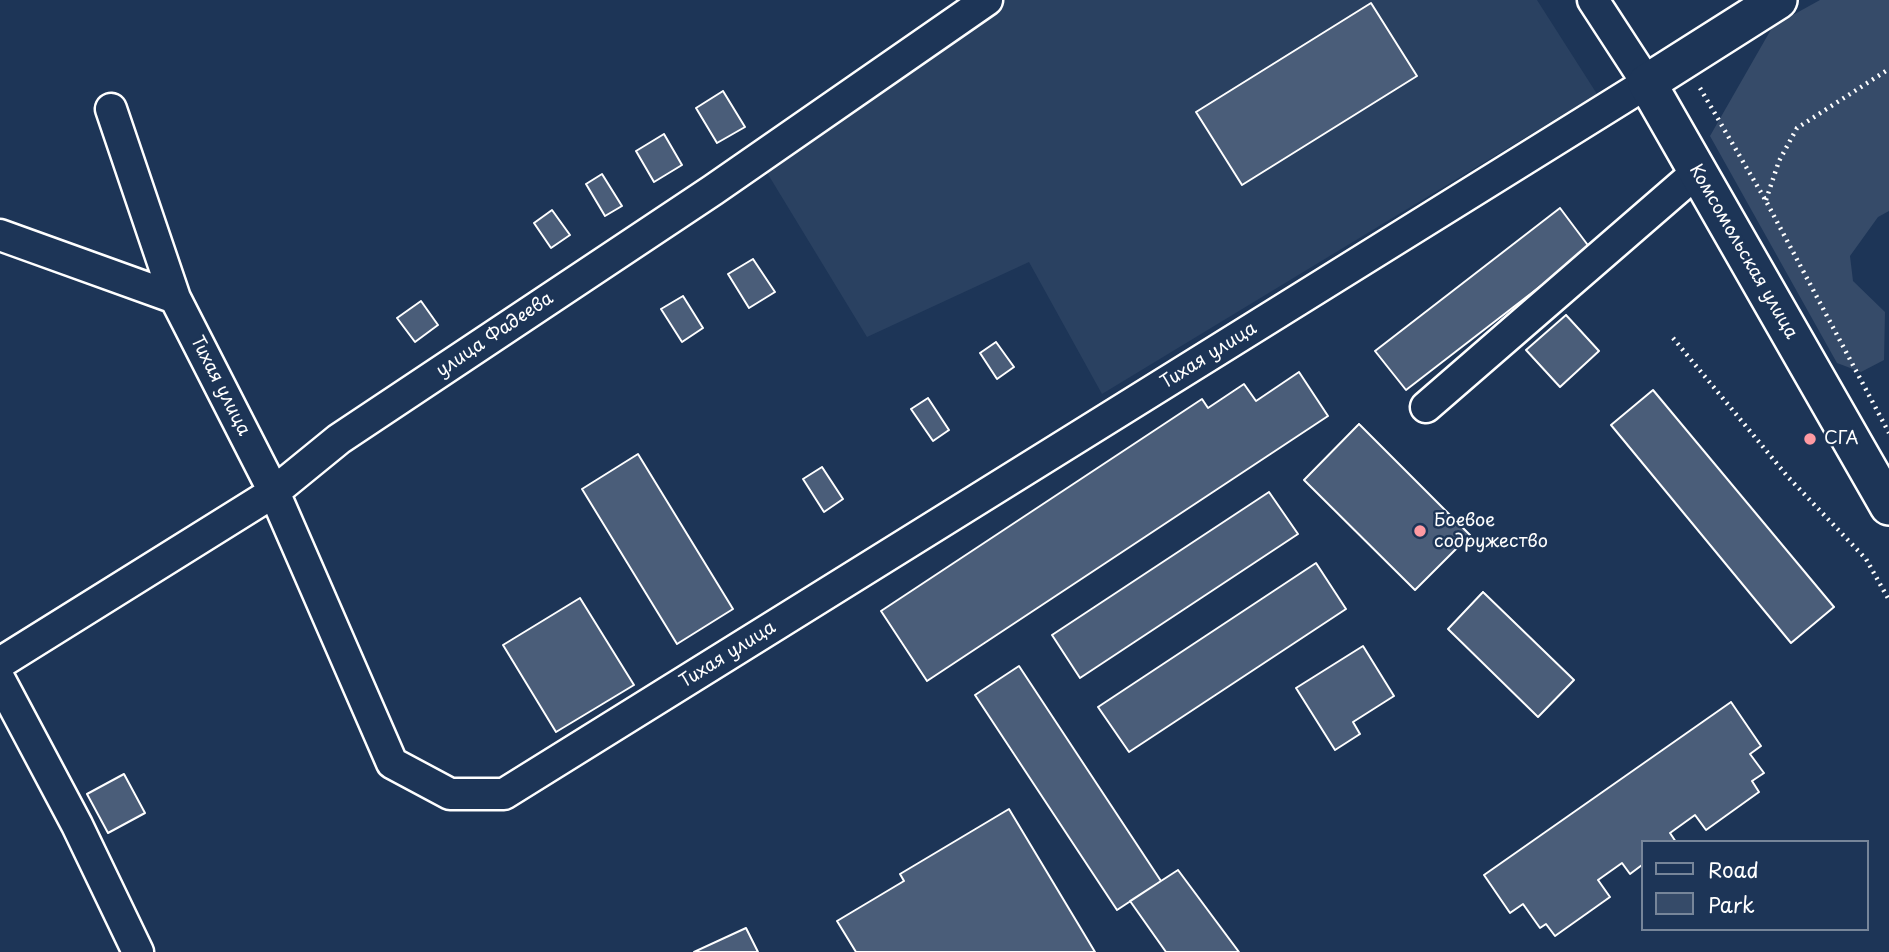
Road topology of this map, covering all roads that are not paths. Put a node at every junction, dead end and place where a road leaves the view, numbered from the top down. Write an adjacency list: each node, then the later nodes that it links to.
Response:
1 (987, 0): 10 (street, улица Фадеева)
2 (1593, 0): 4 (street, Комсомольская улица)
3 (1778, 0): 4 (main road)
4 (1647, 83): 6 (main road, Комсомольская улица); 10 (street, Тихая улица)
5 (111, 109): 8 (street, Тихая улица)
6 (1697, 172): 9 (street); 11 (main road, Комсомольская улица)
7 (0, 235): 8 (street)
8 (175, 298): 10 (street, Тихая улица)
9 (1426, 407)
10 (274, 492): 12 (street, улица Фадеева)
11 (1889, 506)
12 (0, 663)
13 (0, 680): 14 (street)
14 (138, 952)

